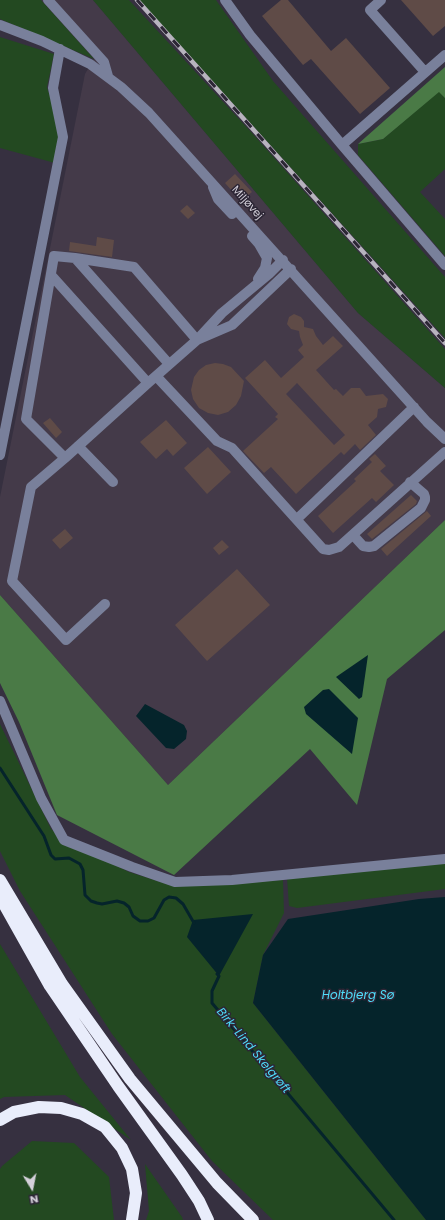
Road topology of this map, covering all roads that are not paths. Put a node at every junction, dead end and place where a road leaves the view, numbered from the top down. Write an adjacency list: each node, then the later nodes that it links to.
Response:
1 (48, 0): 8 (street)
2 (225, 0): 9 (street)
3 (381, 0): 7 (street)
4 (0, 25): 5 (street, Miljøvej)
5 (60, 50): 8 (street, Miljøvej); 25 (street)
6 (445, 54): 7 (street)
7 (425, 72): 9 (street)
8 (108, 76): 10 (street, Miljøvej)
9 (342, 145): 13 (street)
10 (211, 181): 12 (street, Miljøvej); 16 (street)
11 (75, 258): 15 (street); 17 (street); 18 (street)
12 (283, 260): 14 (street, Miljøvej); 16 (street)
13 (445, 265)
14 (291, 269): 17 (street); 21 (street, Miljøvej)
15 (51, 275): 20 (street); 26 (street)
16 (251, 289): 17 (street)
17 (197, 340): 18 (street)
18 (169, 364): 19 (street)
19 (156, 376): 20 (street); 29 (street)
20 (148, 383): 23 (street)
21 (414, 407): 22 (street, Miljøvej); 29 (street)
22 (445, 439)
23 (78, 446): 26 (street); 27 (street)
24 (445, 452): 28 (street)
25 (0, 455)
26 (65, 458): 31 (street)
27 (113, 482)
28 (410, 482): 30 (street); 30 (street)
29 (297, 519): 30 (street)
30 (353, 535)
31 (105, 604)
32 (0, 701): 33 (street)
33 (445, 859)
34 (0, 880): 39 (highway)
35 (0, 897): 38 (highway)
36 (0, 1120): 37 (highway)
37 (132, 1220)
38 (208, 1220)
39 (253, 1220)

